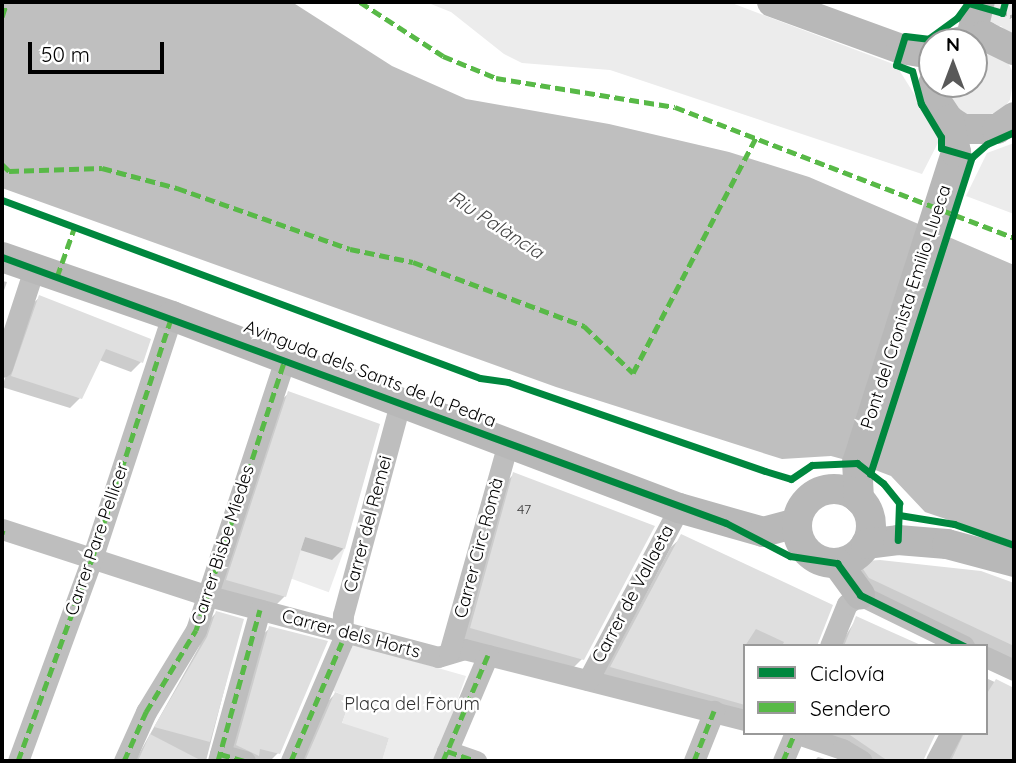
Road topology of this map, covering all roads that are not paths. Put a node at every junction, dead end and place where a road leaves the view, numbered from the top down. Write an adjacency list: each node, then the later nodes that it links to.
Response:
1 (772, 2): 5 (street)
2 (991, 7): 3 (street)
3 (974, 28)
4 (988, 40): 6 (street)
5 (901, 49): 7 (street); 8 (street)
6 (1014, 50)
7 (918, 52)
8 (918, 67)
9 (935, 98): 11 (street)
10 (1014, 117): 12 (street)
11 (949, 120): 12 (street); 13 (street)
12 (981, 132): 13 (street)
13 (956, 152): 21 (street, Pont del Cronista Emilio Llueca)
14 (2, 257): 15 (street, Avinguda dels Sants de la Pedra)
15 (34, 269): 16 (street, Avinguda dels Sants de la Pedra); 18 (street)
16 (172, 316): 17 (street, Avinguda dels Sants de la Pedra); 29 (street, Carrer Pare Pellicer)
17 (285, 359): 19 (street, Avinguda dels Sants de la Pedra); 32 (street, Carrer Bisbe Miedes)
18 (2, 367)
19 (400, 404): 20 (street, Avinguda dels Sants de la Pedra); 35 (street, Carrer del Remei)
20 (508, 443): 24 (street, Avinguda dels Sants de la Pedra); 38 (street, Carrer Circ Romà)
21 (856, 463): 22 (street, Pont del Cronista Emilio Llueca); 23 (street, Pont del Cronista Emilio Llueca)
22 (830, 489): 23 (street); 26 (street)
23 (859, 499): 28 (street)
24 (679, 508): 25 (street, Avinguda dels Sants de la Pedra); 42 (street, Carrer de Vallaeta)
25 (726, 523): 26 (street); 30 (street)
26 (796, 523): 30 (street)
27 (2, 531): 29 (street, Carrer dels Horts)
28 (869, 535): 30 (street); 31 (street)
29 (93, 556): 32 (street, Carrer dels Horts); 50 (street, Carrer Pare Pellicer)
30 (824, 559): 33 (street)
31 (1014, 562)
32 (205, 595): 34 (street, Carrer dels Horts); 51 (street, Carrer Bisbe Miedes)
33 (860, 595): 36 (street); 37 (street)
34 (260, 610): 35 (street, Carrer dels Horts); 49 (street)
35 (345, 631): 38 (street, Carrer dels Horts); 53 (street, Carrer del Remei)
36 (831, 644)
37 (960, 644)
38 (450, 653): 39 (street, Carrer dels Horts)
39 (488, 655): 42 (street, Carrer dels Horts); 48 (street)
40 (988, 662): 41 (street)
41 (1014, 670)
42 (587, 680): 43 (street, Carrer dels Horts)
43 (714, 711): 44 (street, Carrer dels Horts); 55 (street)
44 (743, 719)
45 (794, 735): 56 (street)
46 (801, 735): 57 (street)
47 (950, 735): 58 (street)
48 (445, 756): 54 (street)
49 (219, 758): 52 (street)
50 (18, 761)
51 (124, 761)
52 (246, 761)
53 (291, 761)
54 (475, 761)
55 (694, 761)
56 (783, 761)
57 (862, 761)
58 (936, 761)

